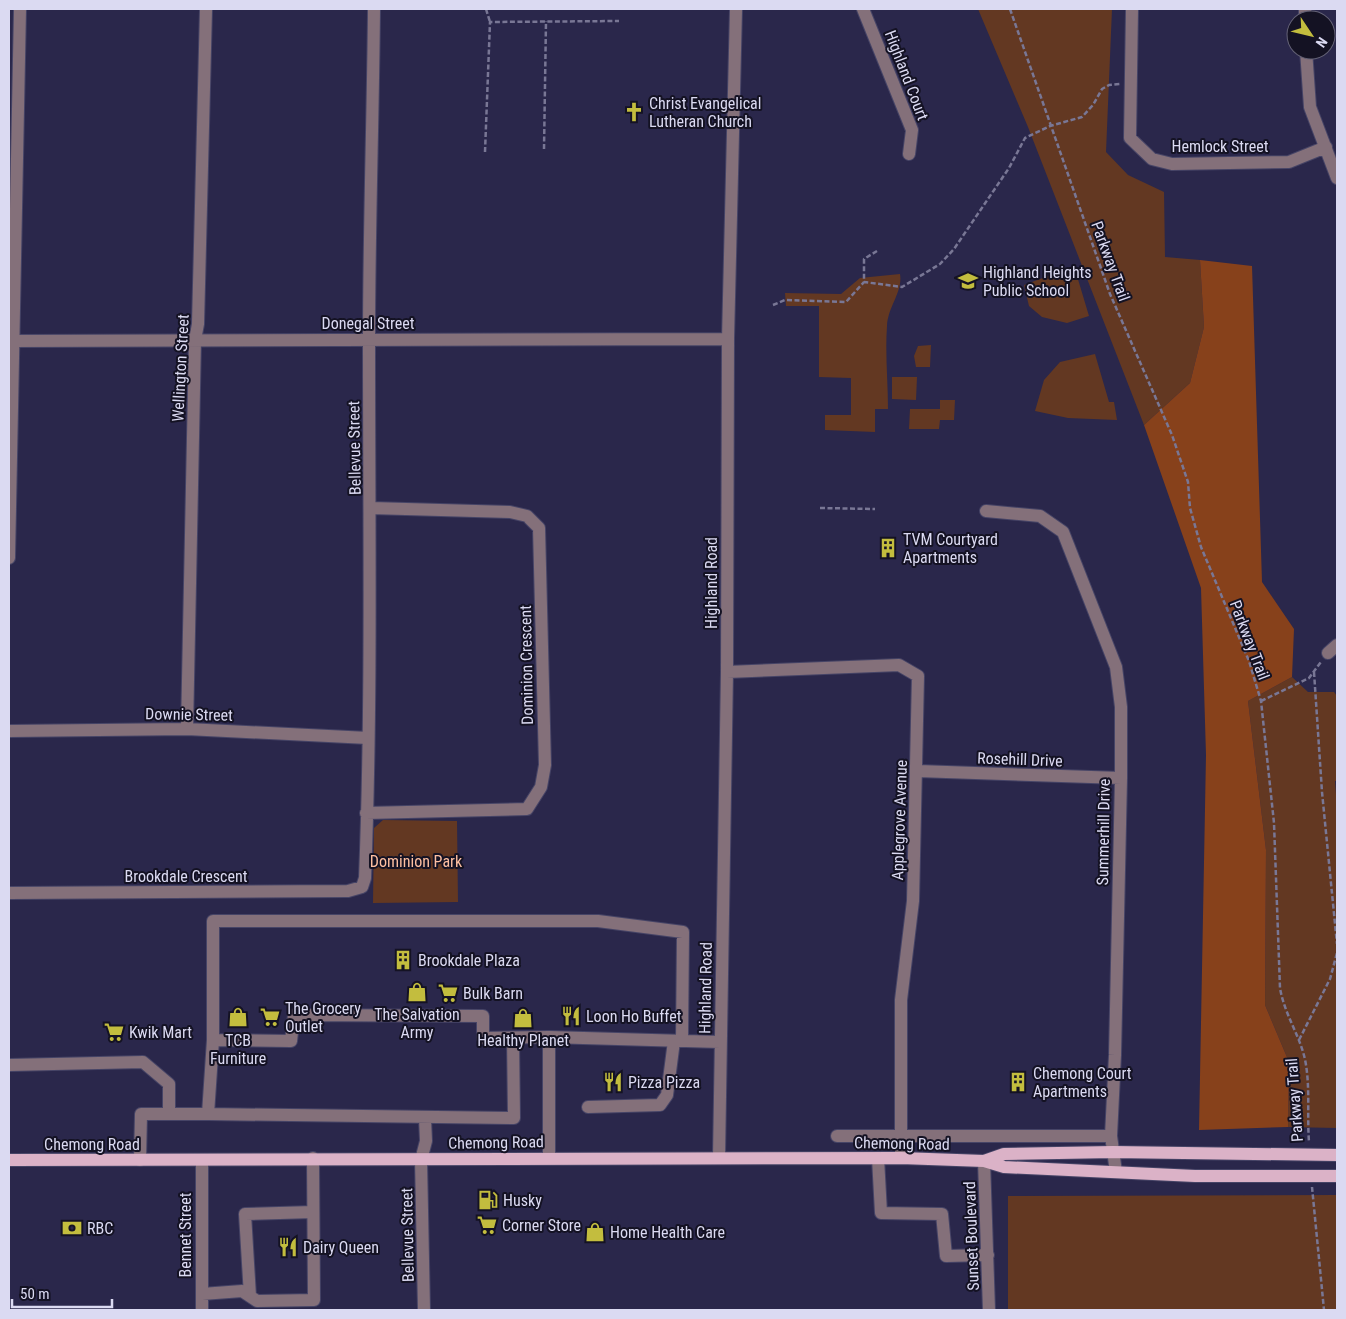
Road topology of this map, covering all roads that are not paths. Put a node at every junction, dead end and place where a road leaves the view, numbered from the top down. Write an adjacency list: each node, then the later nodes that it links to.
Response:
1 (20, 9): 8 (street)
2 (206, 9): 15 (street, Wellington Street)
3 (374, 9): 13 (street, Bellevue Street)
4 (736, 9): 14 (street, Highland Road)
5 (863, 9): 10 (street, Highland Court)
6 (1132, 9): 9 (street, Hemlock Street)
7 (1307, 60): 9 (street)
8 (13, 87): 12 (street)
9 (1326, 147): 11 (street)
10 (909, 154)
11 (1337, 178)
12 (12, 251): 16 (street)
13 (369, 339): 14 (street, Donegal Street); 15 (street, Donegal Street); 17 (street, Bellevue Street)
14 (728, 339): 20 (street, Highland Road)
15 (195, 340): 16 (street, Donegal Street); 21 (street, Wellington Street)
16 (11, 342): 19 (street)
17 (371, 508): 23 (street, Bellevue Street); 26 (street, Dominion Crescent)
18 (986, 511): 25 (street, Summerhill Drive)
19 (9, 558)
20 (727, 672): 24 (street, Applegrove Avenue); 33 (street, Highland Road)
21 (187, 729): 22 (street, Downie Street); 23 (street, Downie Street)
22 (9, 731)
23 (368, 738): 26 (street, Bellevue Street)
24 (918, 771): 25 (street, Rosehill Drive); 40 (street, Applegrove Avenue)
25 (1121, 778): 41 (street, Summerhill Drive)
26 (366, 814): 27 (street, Bellevue Street)
27 (362, 887): 28 (street, Brookdale Crescent)
28 (9, 893)
29 (513, 1038): 30 (street); 31 (street); 38 (street)
30 (549, 1038): 32 (street); 46 (street)
31 (213, 1040): 32 (street); 37 (street)
32 (678, 1041): 33 (street); 35 (street)
33 (720, 1042): 44 (street, Highland Road)
34 (9, 1065): 36 (street)
35 (588, 1107)
36 (169, 1114): 37 (street); 50 (street)
37 (208, 1114): 38 (street)
38 (426, 1119): 52 (street, Bellevue Street)
39 (837, 1136): 40 (street)
40 (900, 1136): 41 (street); 48 (street, Applegrove Avenue)
41 (1111, 1136): 42 (street, Summerhill Drive)
42 (1113, 1152): 43 (main road, Chemong Road); 53 (main road, Chemong Road); 54 (street, Summerhill Drive)
43 (1337, 1155)
44 (719, 1157): 46 (main road, Chemong Road); 47 (main road, Chemong Road)
45 (313, 1158): 51 (main road, Chemong Road); 52 (main road, Chemong Road); 56 (street)
46 (549, 1158): 52 (main road, Chemong Road)
47 (878, 1158): 48 (main road, Chemong Road); 57 (street)
48 (901, 1158): 53 (main road, Chemong Road)
49 (9, 1160): 50 (main road, Chemong Road)
50 (140, 1160): 51 (main road, Chemong Road)
51 (202, 1160): 58 (street, Bennet Street)
52 (421, 1160): 61 (street, Bellevue Street)
53 (984, 1161): 54 (main road, Chemong Road); 57 (street, Sunset Boulevard)
54 (1116, 1172): 55 (main road, Chemong Road)
55 (1337, 1176)
56 (313, 1212): 59 (street); 59 (street)
57 (988, 1255): 62 (street, Sunset Boulevard)
58 (202, 1294): 59 (street); 60 (street, Bennet Street)
59 (250, 1296)
60 (202, 1310)
61 (424, 1310)
62 (989, 1310)

